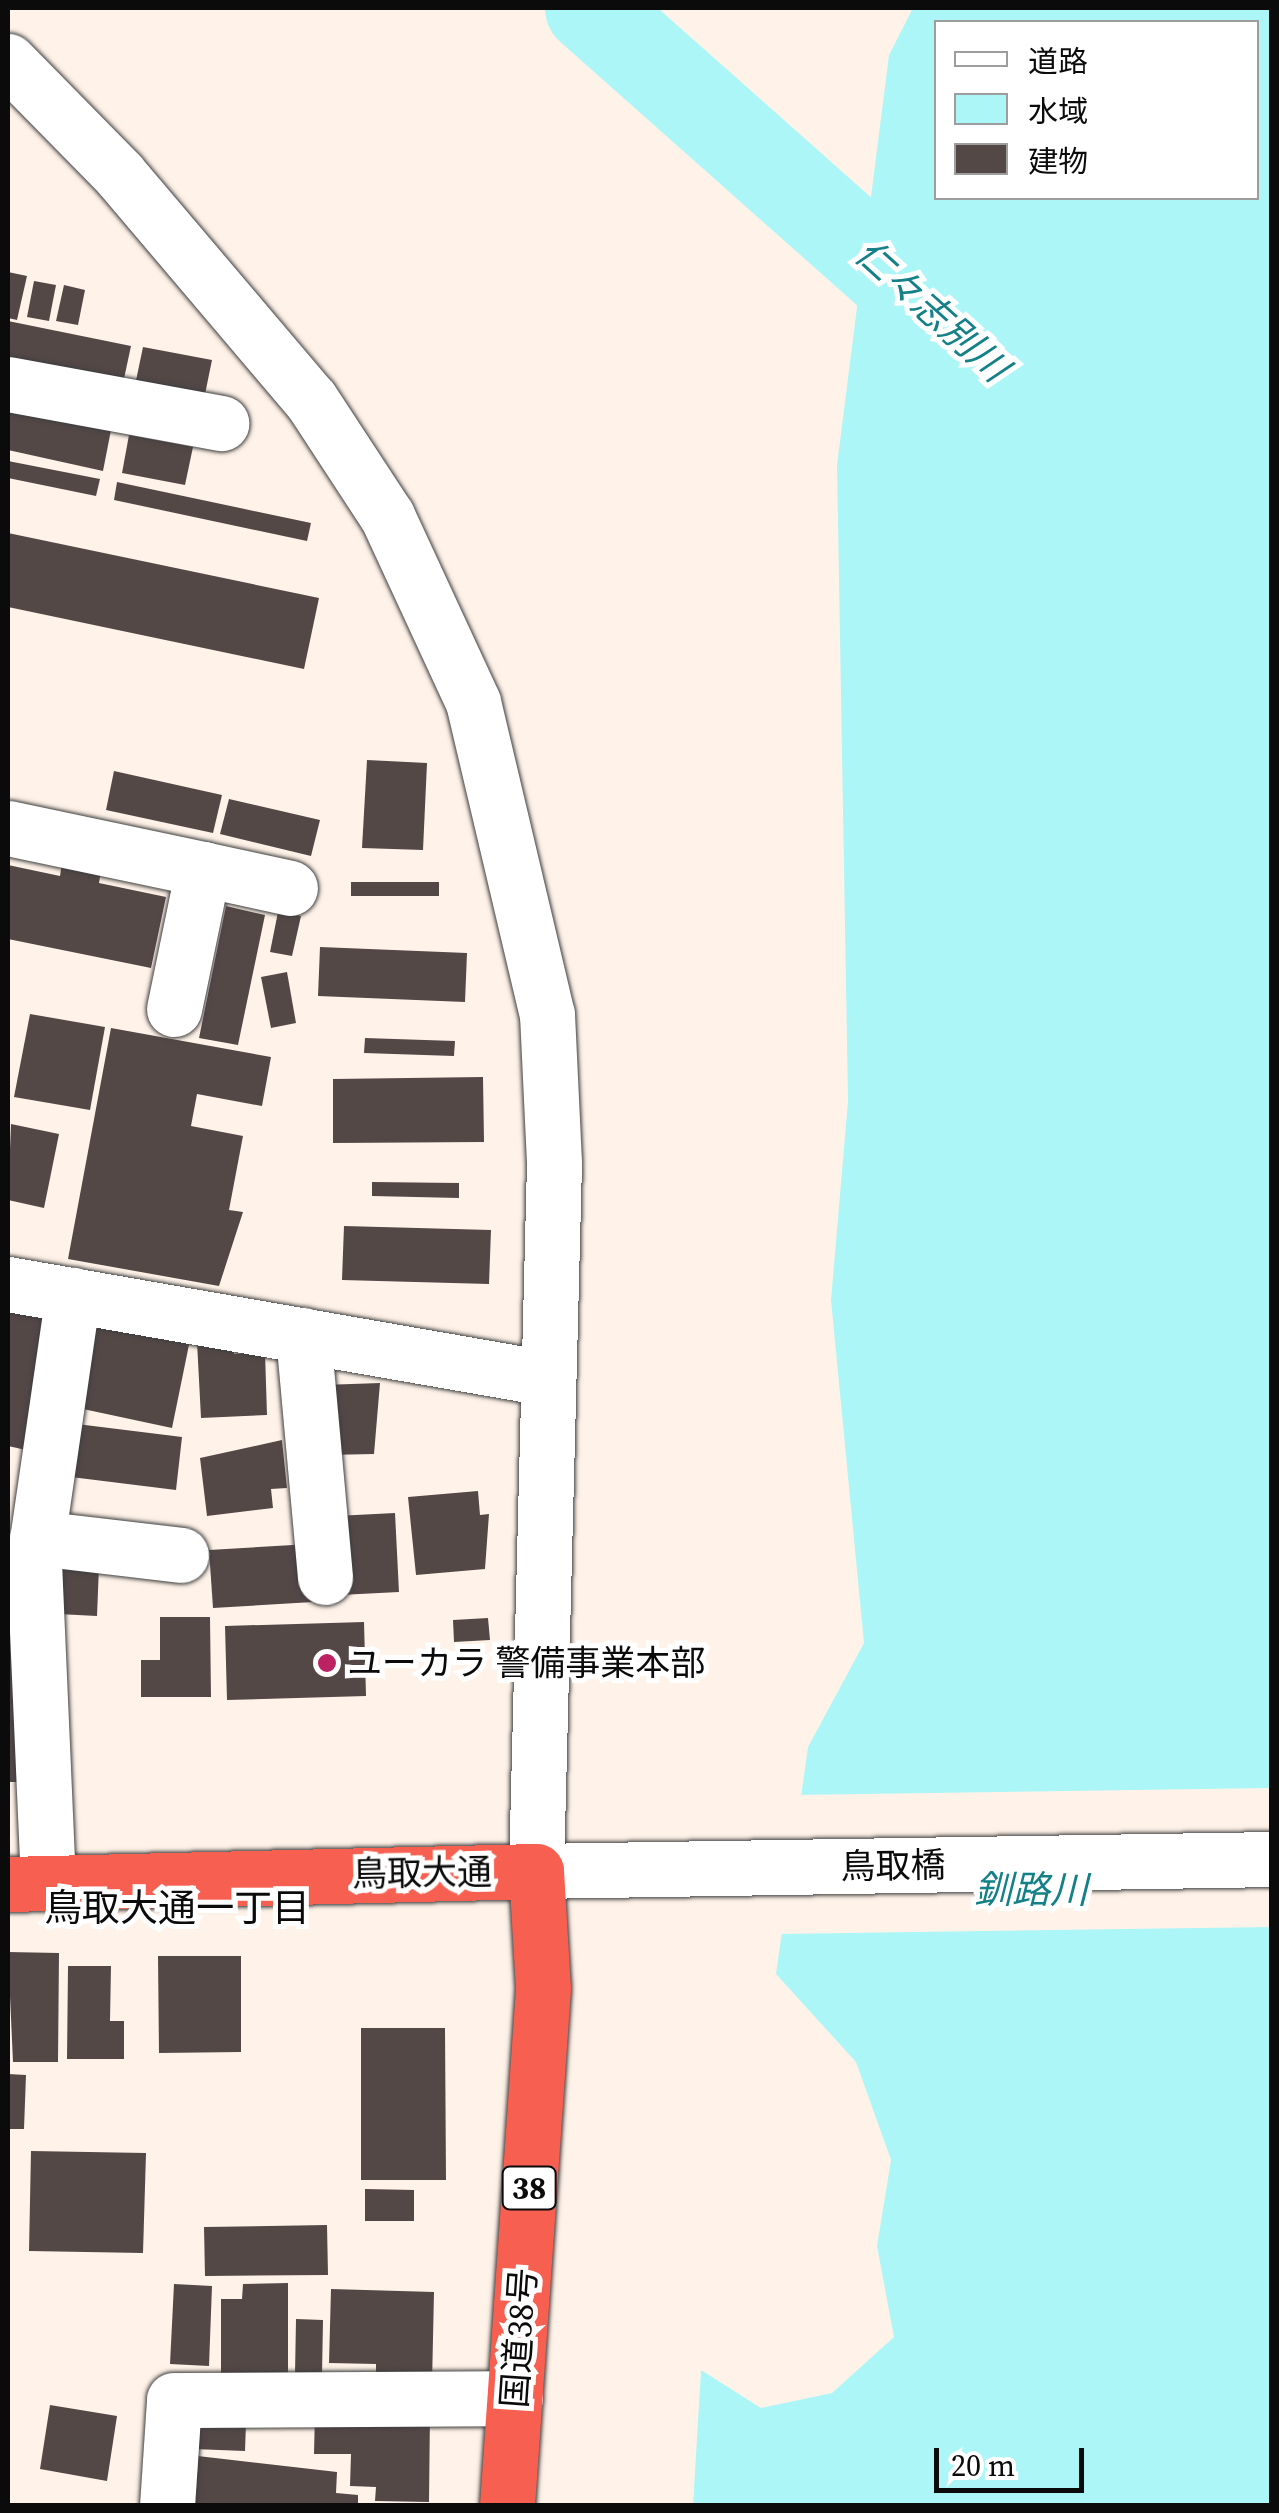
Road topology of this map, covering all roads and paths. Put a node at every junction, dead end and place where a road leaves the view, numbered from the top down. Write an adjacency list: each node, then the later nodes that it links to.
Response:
1 (8, 61): 11 (street)
2 (8, 384): 3 (street)
3 (221, 423)
4 (8, 828): 5 (street)
5 (203, 869): 6 (street); 7 (street)
6 (290, 888)
7 (174, 1009)
8 (8, 1284): 9 (street)
9 (73, 1295): 10 (street); 12 (street)
10 (303, 1335): 11 (street); 14 (street)
11 (546, 1378): 16 (street)
12 (37, 1538): 13 (street); 17 (street)
13 (180, 1555)
14 (325, 1577)
15 (1272, 1859): 16 (street, 鳥取橋)
16 (536, 1871): 17 (highway, 鳥取大通); 18 (highway, 国道38号 / 38)
17 (28, 1883)
18 (514, 2398): 19 (street); 20 (highway, 国道38号 / 38)
19 (167, 2506)
20 (507, 2506)

